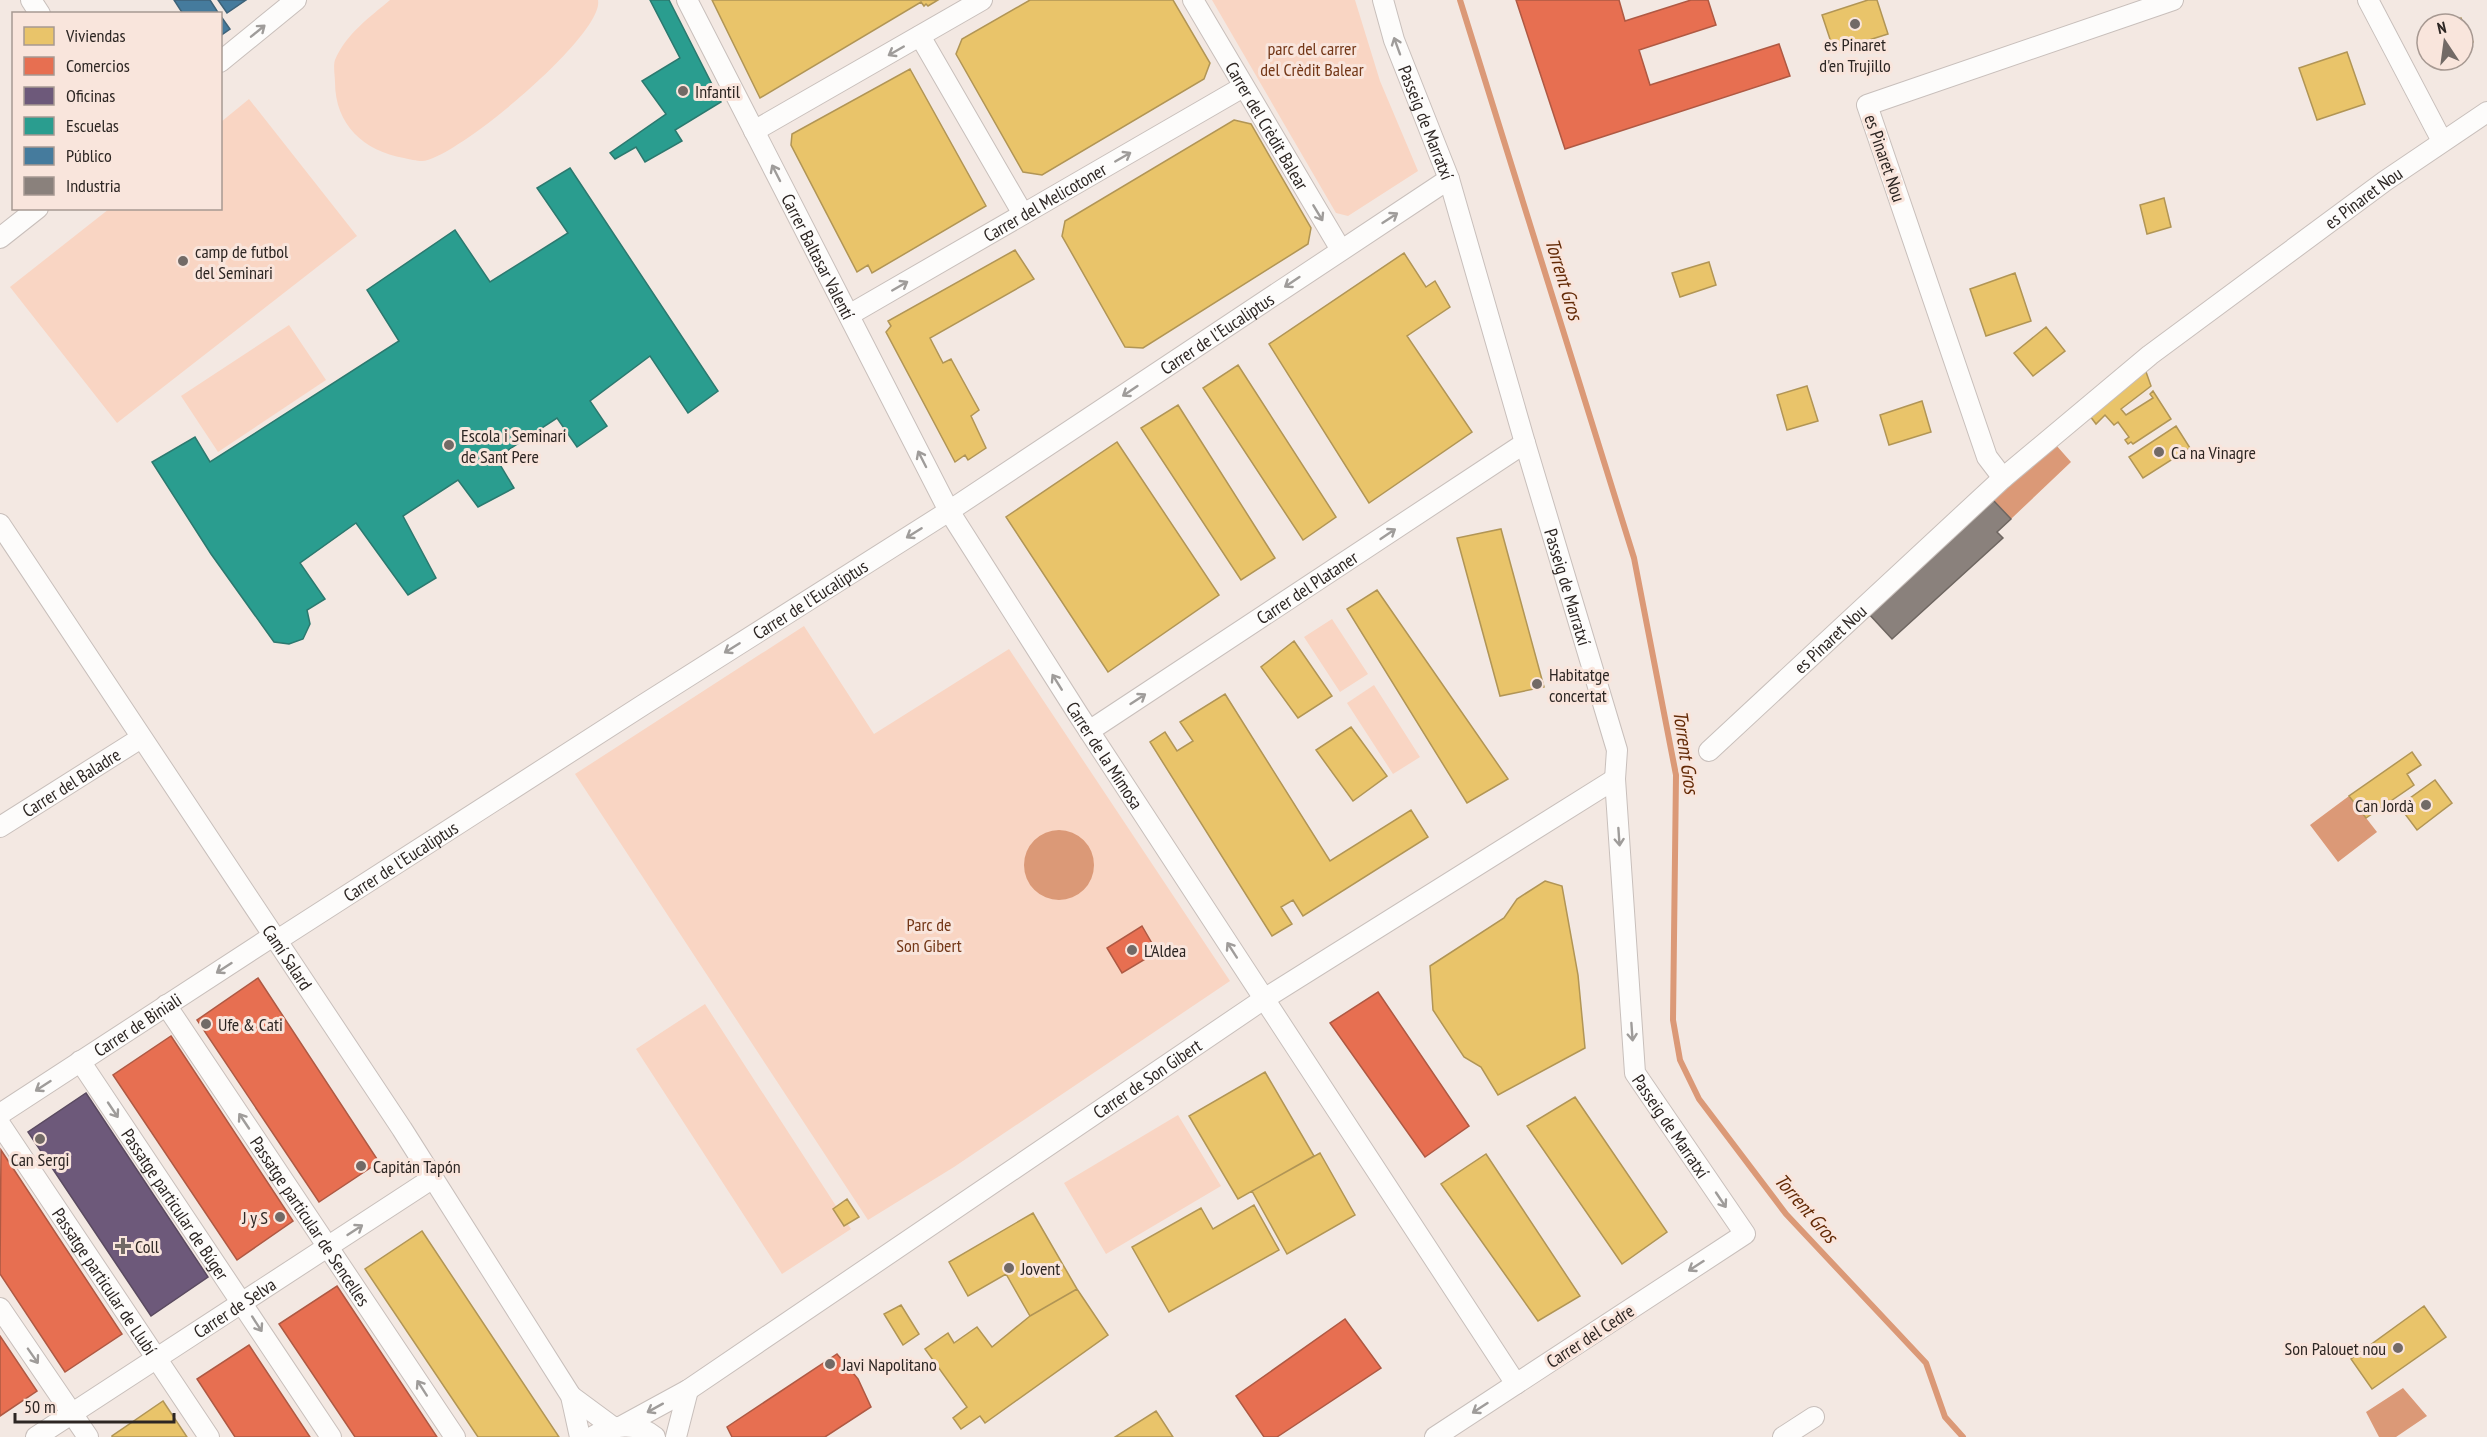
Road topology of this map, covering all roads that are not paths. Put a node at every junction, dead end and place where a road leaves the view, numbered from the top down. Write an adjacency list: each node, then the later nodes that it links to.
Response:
1 (296, 0): 9 (street, one-way to 1)
2 (687, 0): 12 (street, Carrer Baltasar Valentí)
3 (982, 0): 8 (street)
4 (1192, 0): 10 (street, Carrer del Crèdit Balear)
5 (1383, 0): 14 (street, Passeig de Marratxí, one-way to 5)
6 (2173, 0): 21 (street, es Pinaret Nou)
7 (2368, 0): 13 (street)
8 (921, 36): 12 (street, one-way to 12); 16 (street)
9 (222, 60)
10 (1242, 87): 16 (street, Carrer del Melicotoner, one-way to 10); 18 (street, Carrer del Crèdit Balear, one-way to 18)
11 (2487, 112): 13 (street, es Pinaret Nou)
12 (754, 130): 19 (street, Carrer Baltasar Valentí, one-way to 12)
13 (2442, 141): 21 (street, es Pinaret Nou)
14 (1449, 179): 18 (street, Carrer de l'Eucaliptus, one-way to 14); 20 (street, Passeig de Marratxí)
15 (35, 210): 17 (street)
16 (1023, 214): 19 (street, Carrer del Melicotoner, one-way to 16)
17 (0, 238)
18 (1341, 250): 22 (street, Carrer de l'Eucaliptus, one-way to 22)
19 (849, 315): 22 (street, Carrer Baltasar Valentí, one-way to 19)
20 (1525, 443): 24 (street, Carrer del Plataner, one-way to 20); 27 (street, Passeig de Marratxí)
21 (2003, 478): 26 (street, es Pinaret Nou)
22 (949, 511): 24 (street, Carrer de la Mimosa, one-way to 22); 31 (street, Carrer de l'Eucaliptus, one-way to 31)
23 (0, 524): 25 (street, Camí Salard)
24 (1089, 731): 32 (street, Carrer de la Mimosa, one-way to 24)
25 (141, 738): 29 (street, Carrer del Baladre); 31 (street, Camí Salard)
26 (1709, 751)
27 (1615, 779): 32 (street, Carrer de Son Gibert); 38 (street, Passeig de Marratxí, one-way to 38)
28 (0, 805): 29 (street)
29 (18, 815): 30 (street, Carrer del Baladre)
30 (0, 827)
31 (274, 939): 33 (street, Carrer de Biniali, one-way to 33); 37 (street, Camí Salard)
32 (1264, 999): 43 (street, Carrer de la Mimosa); 44 (street, Carrer de Son Gibert)
33 (166, 1005): 34 (street, Carrer de Biniali); 39 (street, Passatge particular de Sencelles, one-way to 33)
34 (80, 1061): 35 (street, Carrer de Biniali, one-way to 35); 40 (street, Passatge particular de Búger, one-way to 40)
35 (0, 1114)
36 (0, 1124): 42 (street, Passatge particular de Llubí)
37 (433, 1178): 39 (street, Carrer de Selva, one-way to 37); 45 (street, Camí Salard)
38 (1745, 1234): 43 (street, Carrer del Cedre, one-way to 43)
39 (329, 1246): 40 (street, Carrer de Selva); 53 (street, Passatge particular de Sencelles, one-way to 39)
40 (242, 1302): 42 (street, Carrer de Selva); 52 (street, Passatge particular de Búger, one-way to 52)
41 (0, 1308): 46 (street, one-way to 46)
42 (158, 1358): 46 (street, Carrer de Selva); 51 (street, Passatge particular de Llubí)
43 (1516, 1384): 58 (street, Carrer del Cedre, one-way to 58)
44 (688, 1390): 48 (street, Carrer de Son Gibert, one-way to 48); 57 (street)
45 (571, 1396): 48 (street, Camí Salard); 54 (street, Camí Salard)
46 (72, 1413): 49 (street, Carrer de Selva); 50 (street)
47 (1814, 1417): 59 (street)
48 (618, 1426): 55 (street, Carrer de Son Gibert); 56 (street, Camí Salard)
49 (36, 1437)
50 (88, 1437)
51 (209, 1437)
52 (330, 1437)
53 (454, 1437)
54 (580, 1437)
55 (592, 1437)
56 (655, 1437)
57 (676, 1437)
58 (1435, 1437)
59 (1783, 1437)

